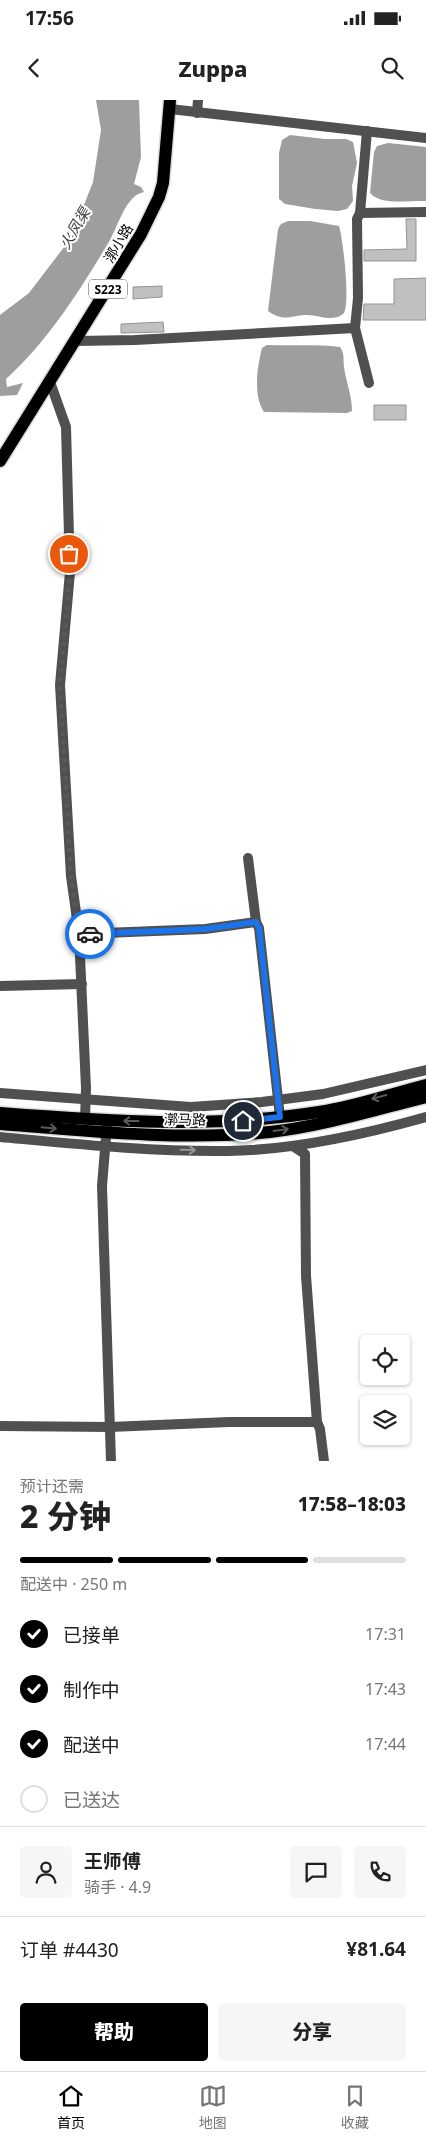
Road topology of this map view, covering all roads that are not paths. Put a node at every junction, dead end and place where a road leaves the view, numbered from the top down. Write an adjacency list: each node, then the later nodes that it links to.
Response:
1 (198, 100): 3 (street)
2 (170, 105): 3 (street); 9 (main road, 漷小路 / S223)
3 (197, 113): 4 (street)
4 (367, 131): 5 (street); 7 (street)
5 (426, 138)
6 (426, 212): 7 (street)
7 (360, 213): 8 (street)
8 (355, 328): 9 (street); 11 (street)
9 (76, 341): 10 (main road, 漷小路 / S223)
10 (50, 382): 12 (main road, 漷小路 / S223); 15 (street)
11 (369, 383)
12 (0, 462)
13 (248, 858): 14 (street)
14 (256, 922): 15 (street); 23 (street)
15 (79, 934): 16 (street)
16 (82, 984): 17 (street); 22 (street)
17 (0, 986)
18 (426, 1070): 23 (street)
19 (426, 1085): 25 (main road, 漷马路, one-way to 25)
20 (0, 1093): 22 (street)
21 (426, 1097): 29 (main road, 漷马路, one-way to 21)
22 (86, 1100): 23 (street); 27 (street)
23 (278, 1100): 25 (street)
24 (0, 1112): 27 (main road, 漷马路)
25 (280, 1117): 29 (main road, 漷马路, one-way to 29)
26 (426, 1117): 31 (street)
27 (85, 1119): 29 (main road, 漷马路)
28 (0, 1124): 29 (main road, 漷马路, one-way to 29)
29 (107, 1127): 32 (street)
30 (0, 1137): 32 (street)
31 (293, 1146): 32 (street, one-way to 31); 33 (street)
32 (105, 1147): 35 (street)
33 (317, 1422): 35 (street); 37 (street)
34 (0, 1426): 35 (street)
35 (110, 1427): 36 (street)
36 (111, 1461)
37 (324, 1461)

